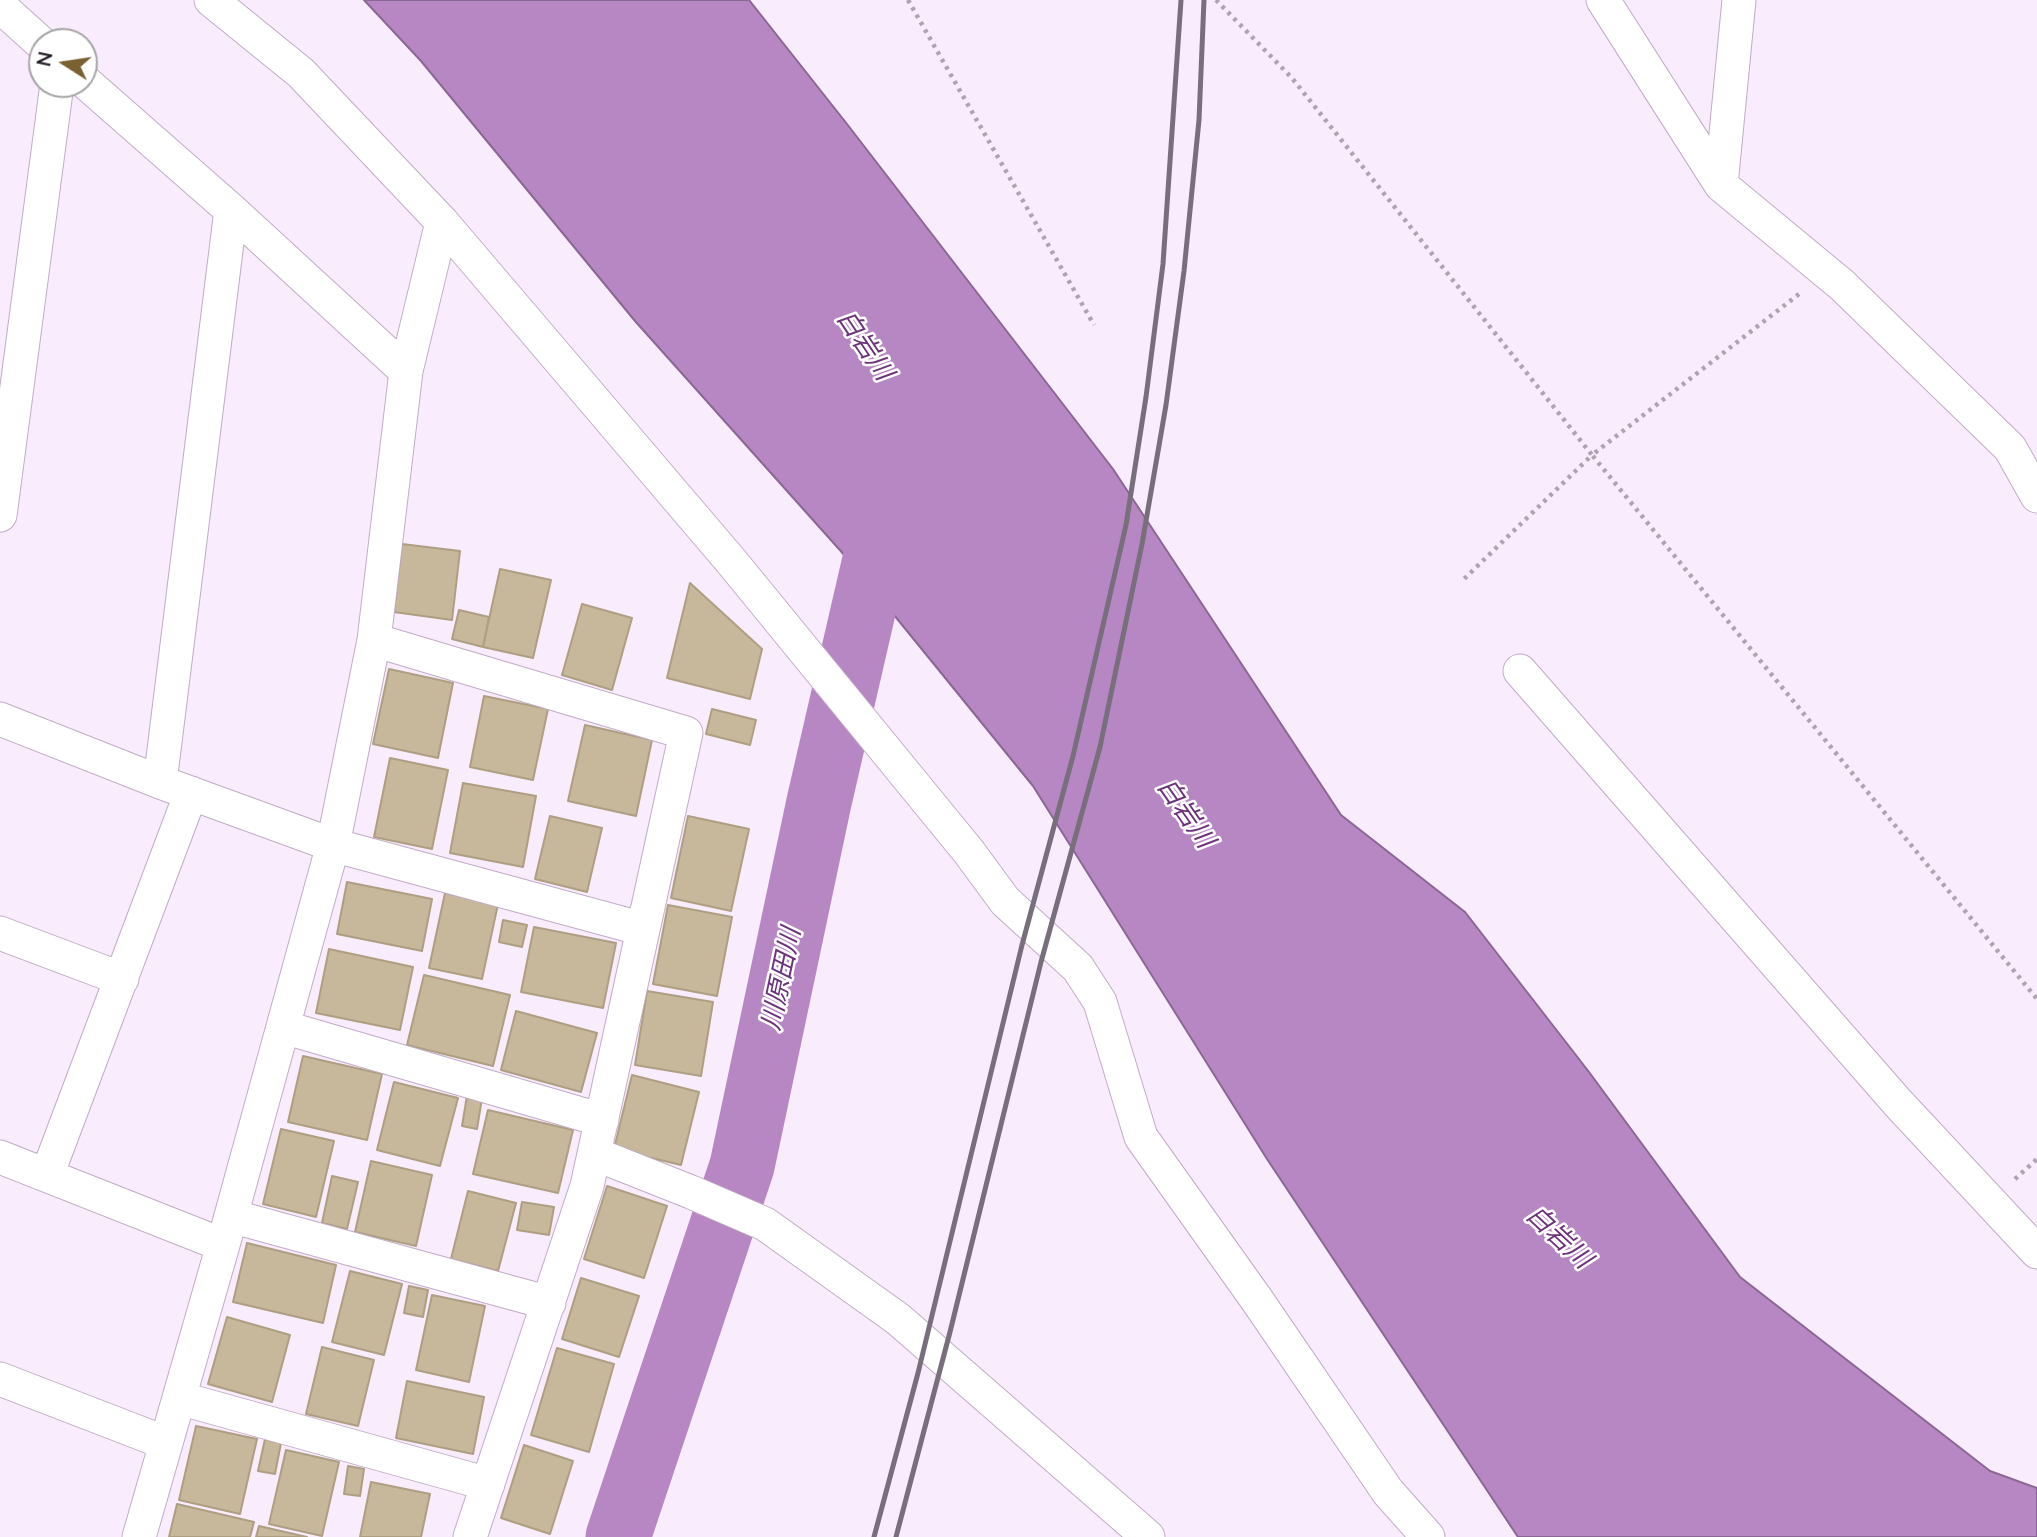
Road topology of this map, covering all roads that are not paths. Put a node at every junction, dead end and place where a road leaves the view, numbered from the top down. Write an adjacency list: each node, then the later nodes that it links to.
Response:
1 (211, 0): 10 (street)
2 (1603, 0): 8 (street)
3 (1740, 0): 8 (street)
4 (0, 6): 5 (street)
5 (28, 31)
6 (98, 93): 9 (street)
7 (55, 98): 13 (street)
8 (1721, 184): 12 (street)
9 (231, 210): 11 (street); 17 (street)
10 (442, 222): 11 (street); 38 (street)
11 (406, 371): 14 (street)
12 (2037, 496)
13 (0, 515)
14 (374, 640): 19 (street); 20 (street)
15 (1520, 671): 29 (street)
16 (0, 719): 17 (street)
17 (160, 782): 18 (street)
18 (191, 793): 19 (street); 22 (street)
19 (333, 845): 20 (street); 23 (street)
20 (643, 929): 24 (street)
21 (0, 933): 22 (street)
22 (122, 978): 27 (street)
23 (283, 1027): 24 (street); 28 (street)
24 (602, 1120): 25 (street)
25 (595, 1154): 30 (street); 37 (street)
26 (0, 1157): 27 (street)
27 (47, 1174): 28 (street)
28 (227, 1230): 30 (street); 32 (street)
29 (2037, 1252)
30 (549, 1303): 34 (street)
31 (0, 1379): 33 (street)
32 (179, 1398): 33 (street); 34 (street)
33 (166, 1443): 35 (street)
34 (488, 1483): 36 (street)
35 (139, 1537)
36 (470, 1537)
37 (1148, 1537)
38 (1428, 1537)

